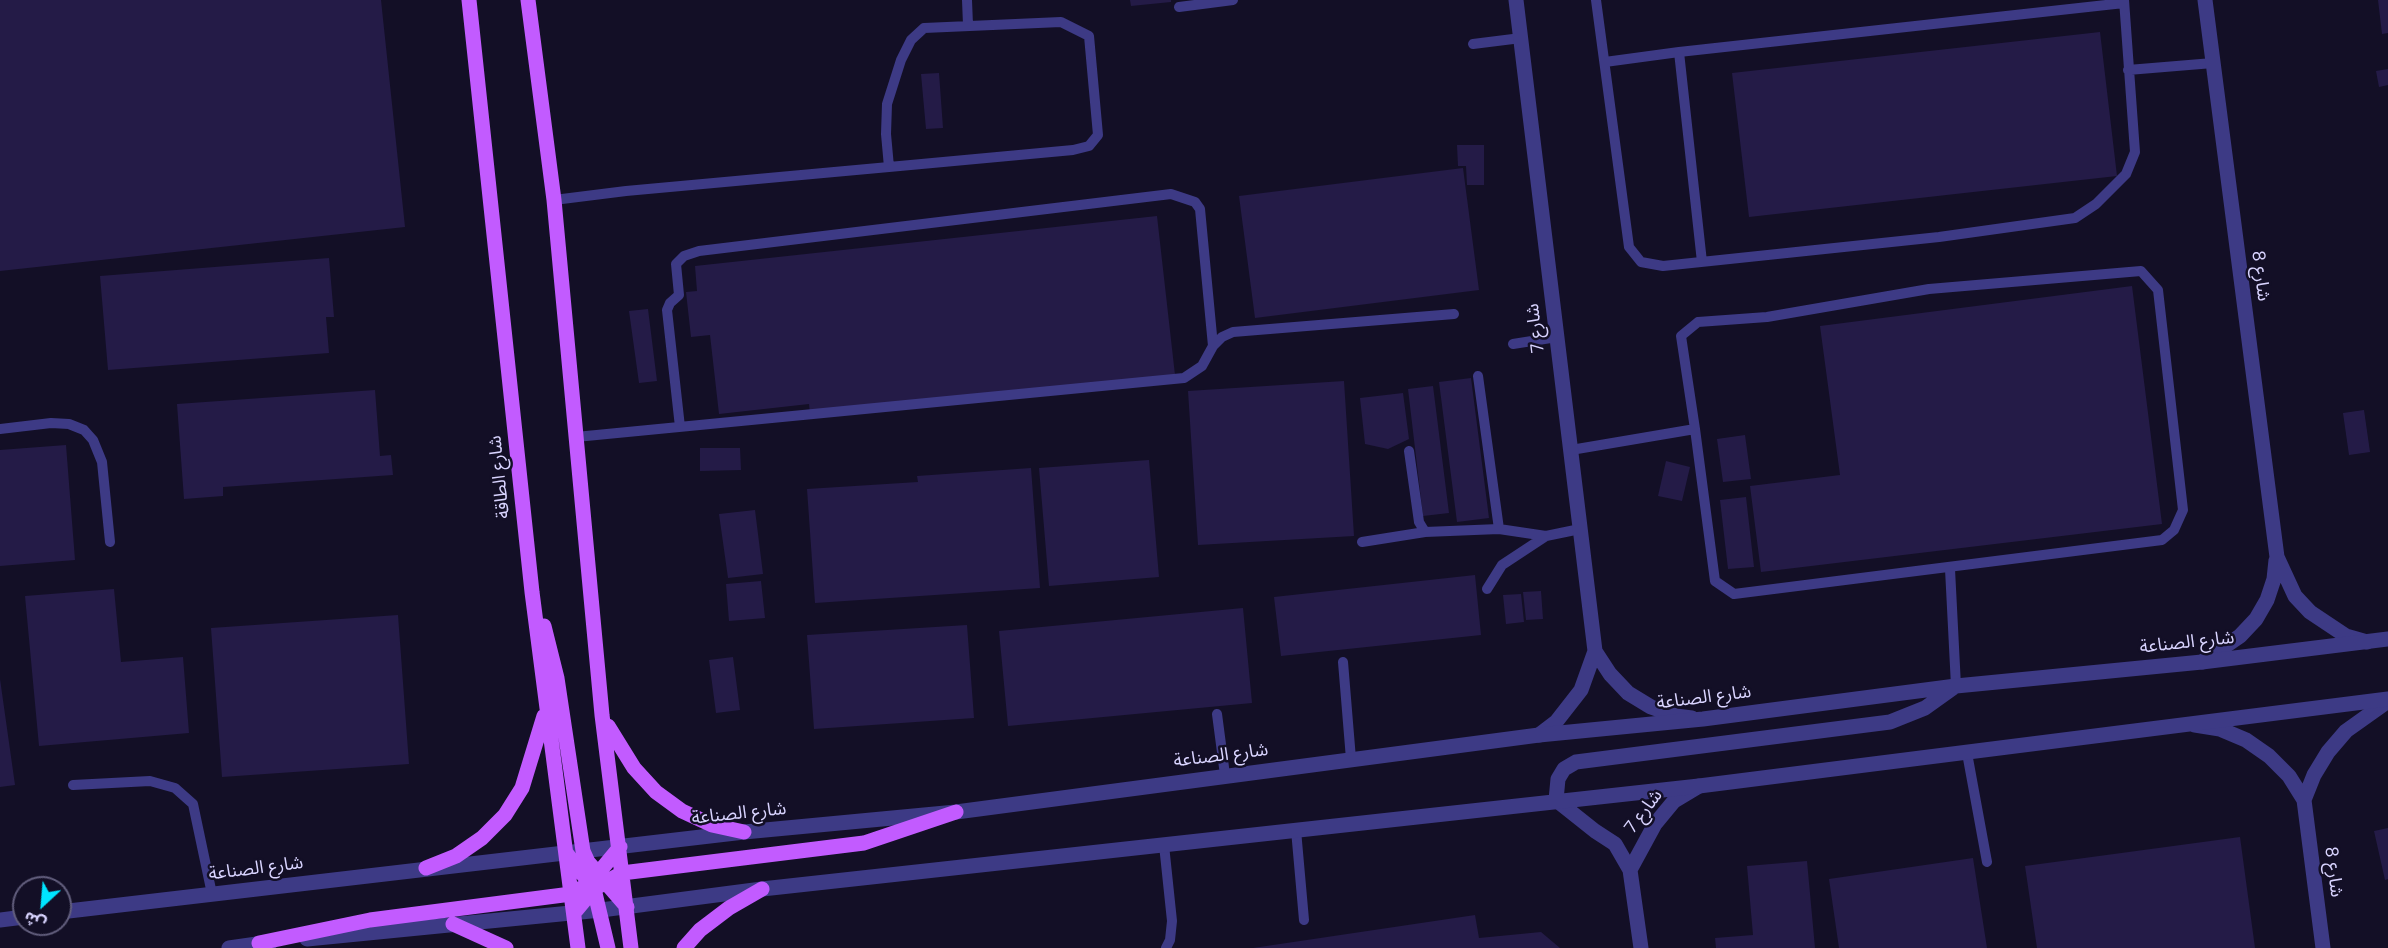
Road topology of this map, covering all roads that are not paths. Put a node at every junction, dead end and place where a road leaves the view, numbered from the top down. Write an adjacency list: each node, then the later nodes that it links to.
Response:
1 (469, 0): 40 (main road, شارع الطاقة)
2 (528, 0): 18 (main road)
3 (967, 0): 10 (lane)
4 (1233, 0): 9 (lane)
5 (1516, 0): 11 (street, شارع 7)
6 (1596, 0): 14 (lane)
7 (2205, 0): 15 (street, شارع 8)
8 (2124, 1): 13 (lane); 16 (lane)
9 (1179, 7)
10 (968, 25): 17 (lane); 17 (lane)
11 (1521, 38): 12 (lane); 21 (street, شارع 7)
12 (1473, 44)
13 (1679, 52): 14 (lane); 19 (lane)
14 (1605, 62): 19 (lane)
15 (2213, 63): 16 (lane); 37 (street, شارع 8)
16 (2128, 70): 19 (lane)
17 (889, 167): 18 (lane)
18 (554, 200): 28 (main road)
19 (1702, 262)
20 (1454, 314): 23 (lane)
21 (1557, 336): 22 (lane); 29 (street, شارع 7)
22 (1513, 344)
23 (1213, 346): 25 (lane); 25 (lane)
24 (1478, 376): 31 (lane)
25 (680, 427): 28 (lane)
26 (0, 429): 35 (lane)
27 (1695, 429): 29 (lane); 38 (lane); 38 (lane)
28 (576, 437): 49 (main road)
29 (1571, 450): 32 (street, شارع 7)
30 (1409, 451): 33 (lane)
31 (1499, 529): 33 (lane); 34 (lane)
32 (1580, 529): 34 (lane); 43 (street, شارع 7)
33 (1425, 532): 36 (lane)
34 (1546, 536): 39 (lane)
35 (110, 542)
36 (1362, 542)
37 (2277, 557): 42 (street, شارع 8); 45 (street, شارع 8)
38 (1950, 569): 46 (lane)
39 (1487, 589)
40 (532, 591): 48 (main road, شارع الطاقة); 66 (main road)
41 (2388, 639): 42 (street, شارع الصناعة)
42 (2367, 642): 45 (street, شارع الصناعة)
43 (1595, 651): 51 (street, شارع 7); 53 (street, شارع 7)
44 (1343, 662): 55 (lane)
45 (2202, 662): 46 (street, شارع الصناعة)
46 (1956, 686): 51 (street, شارع الصناعة); 59 (street)
47 (2388, 700): 52 (street); 60 (street)
48 (547, 707): 67 (main road, شارع الطاقة); 69 (main road)
49 (602, 714): 63 (main road); 65 (main road)
50 (1217, 714): 56 (lane)
51 (1703, 719): 53 (street, شارع الصناعة)
52 (2192, 724): 54 (street); 60 (street, شارع 8)
53 (1539, 735): 55 (street, شارع الصناعة)
54 (1967, 753): 58 (street); 68 (lane)
55 (1351, 759): 56 (street, شارع الصناعة)
56 (1225, 775): 61 (street, شارع الصناعة)
57 (73, 785): 74 (lane)
58 (1699, 786): 59 (street); 70 (street, شارع 7)
59 (1556, 800): 62 (street); 70 (street, شارع 7)
60 (2304, 800): 91 (street, شارع 8)
61 (956, 813): 63 (street, شارع الصناعة); 71 (main road)
62 (1296, 830): 64 (street); 80 (lane)
63 (744, 832): 65 (street, شارع الصناعة)
64 (1164, 845): 73 (street); 89 (lane)
65 (620, 847): 66 (street, شارع الصناعة); 71 (main road); 72 (main road)
66 (583, 851): 67 (street, شارع الصناعة); 72 (main road)
67 (566, 853): 69 (street, شارع الصناعة); 72 (main road); 75 (main road, شارع الطاقة)
68 (1987, 862)
69 (426, 868): 74 (street, شارع الصناعة)
70 (1630, 870): 90 (street, شارع 7)
71 (622, 873): 72 (main road); 76 (main road)
72 (596, 882): 75 (main road); 76 (main road); 77 (main road); 79 (main road)
73 (762, 889): 76 (street); 88 (main road)
74 (212, 894): 78 (street, شارع الصناعة)
75 (571, 894): 79 (main road, شارع الطاقة); 82 (main road)
76 (627, 907): 77 (street); 87 (main road)
77 (601, 910): 79 (street); 86 (main road)
78 (72, 911)
79 (574, 913): 81 (street); 85 (main road, شارع الطاقة)
80 (1305, 920)
81 (453, 924): 82 (street); 84 (main road)
82 (259, 943): 83 (street)
83 (229, 948)
84 (506, 948)
85 (578, 948)
86 (608, 948)
87 (631, 948)
88 (684, 948)
89 (1166, 948)
90 (1641, 948)
91 (2323, 948)

